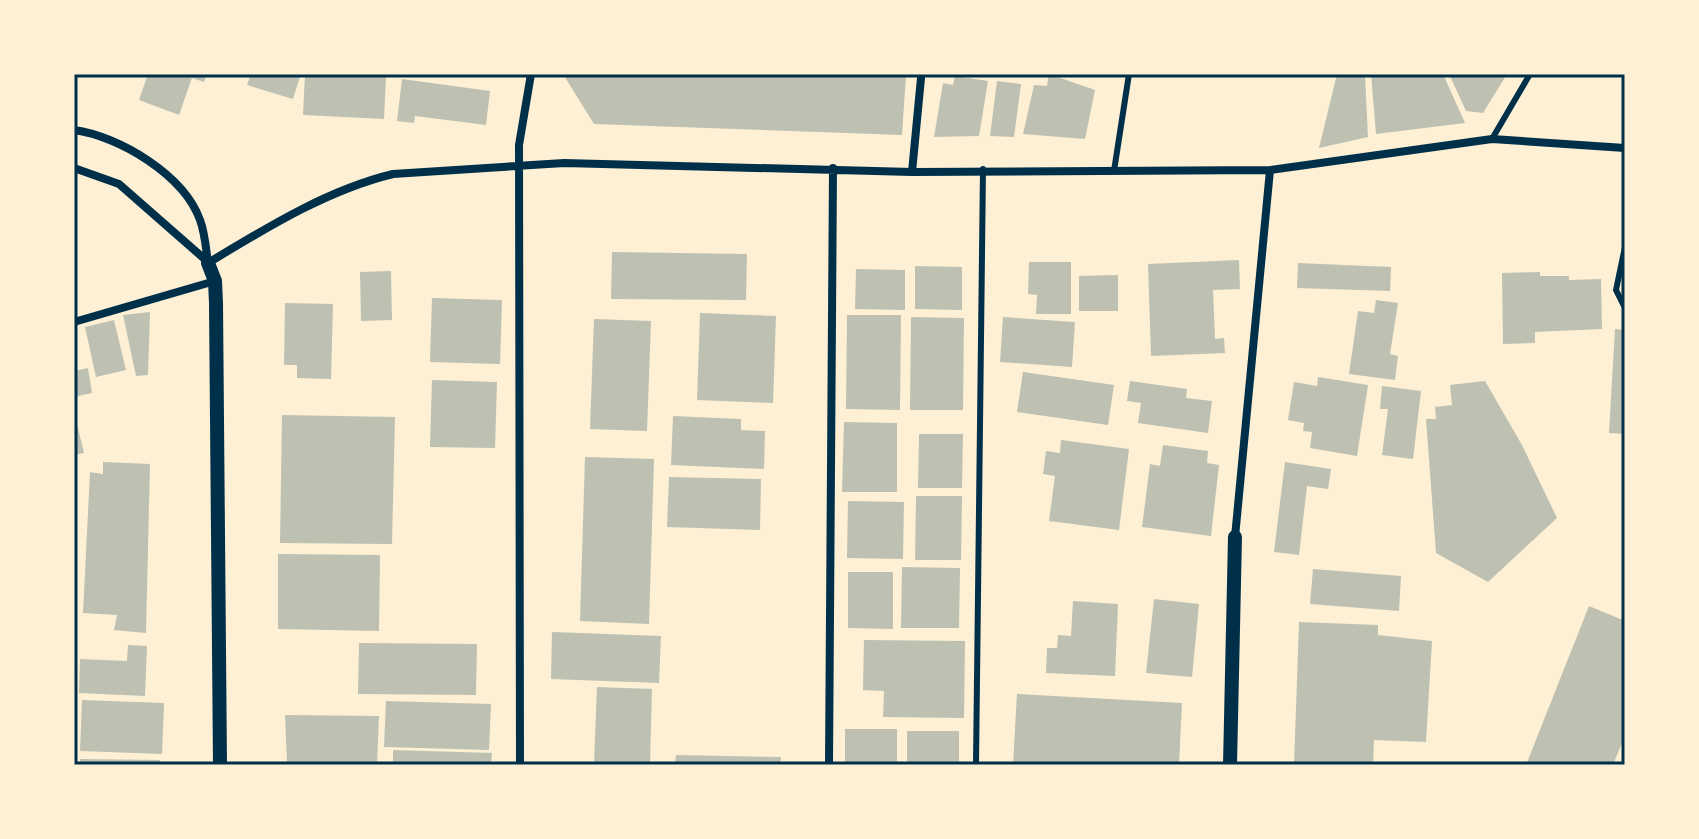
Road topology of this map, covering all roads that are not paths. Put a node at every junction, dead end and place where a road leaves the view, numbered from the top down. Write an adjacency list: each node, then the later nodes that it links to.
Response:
1 (531, 74): 8 (street)
2 (1129, 74): 14 (lane)
3 (1530, 74): 6 (lane)
4 (923, 76): 15 (street)
5 (74, 130): 18 (street)
6 (1492, 139): 7 (street); 13 (street)
7 (1625, 148)
8 (520, 166): 10 (street); 18 (street); 24 (street)
9 (74, 168): 12 (street)
10 (833, 168): 15 (street); 25 (street)
11 (983, 169): 14 (street); 15 (street); 26 (lane)
12 (85, 170): 16 (street); 18 (street)
13 (1270, 170): 14 (street); 22 (street)
14 (1114, 171)
15 (912, 172)
16 (74, 176)
17 (1625, 247): 20 (lane)
18 (208, 263): 19 (street)
19 (215, 281): 21 (street); 23 (street)
20 (1625, 308)
21 (74, 322)
22 (1235, 537): 27 (street)
23 (220, 765)
24 (520, 765)
25 (829, 765)
26 (976, 765)
27 (1230, 765)

